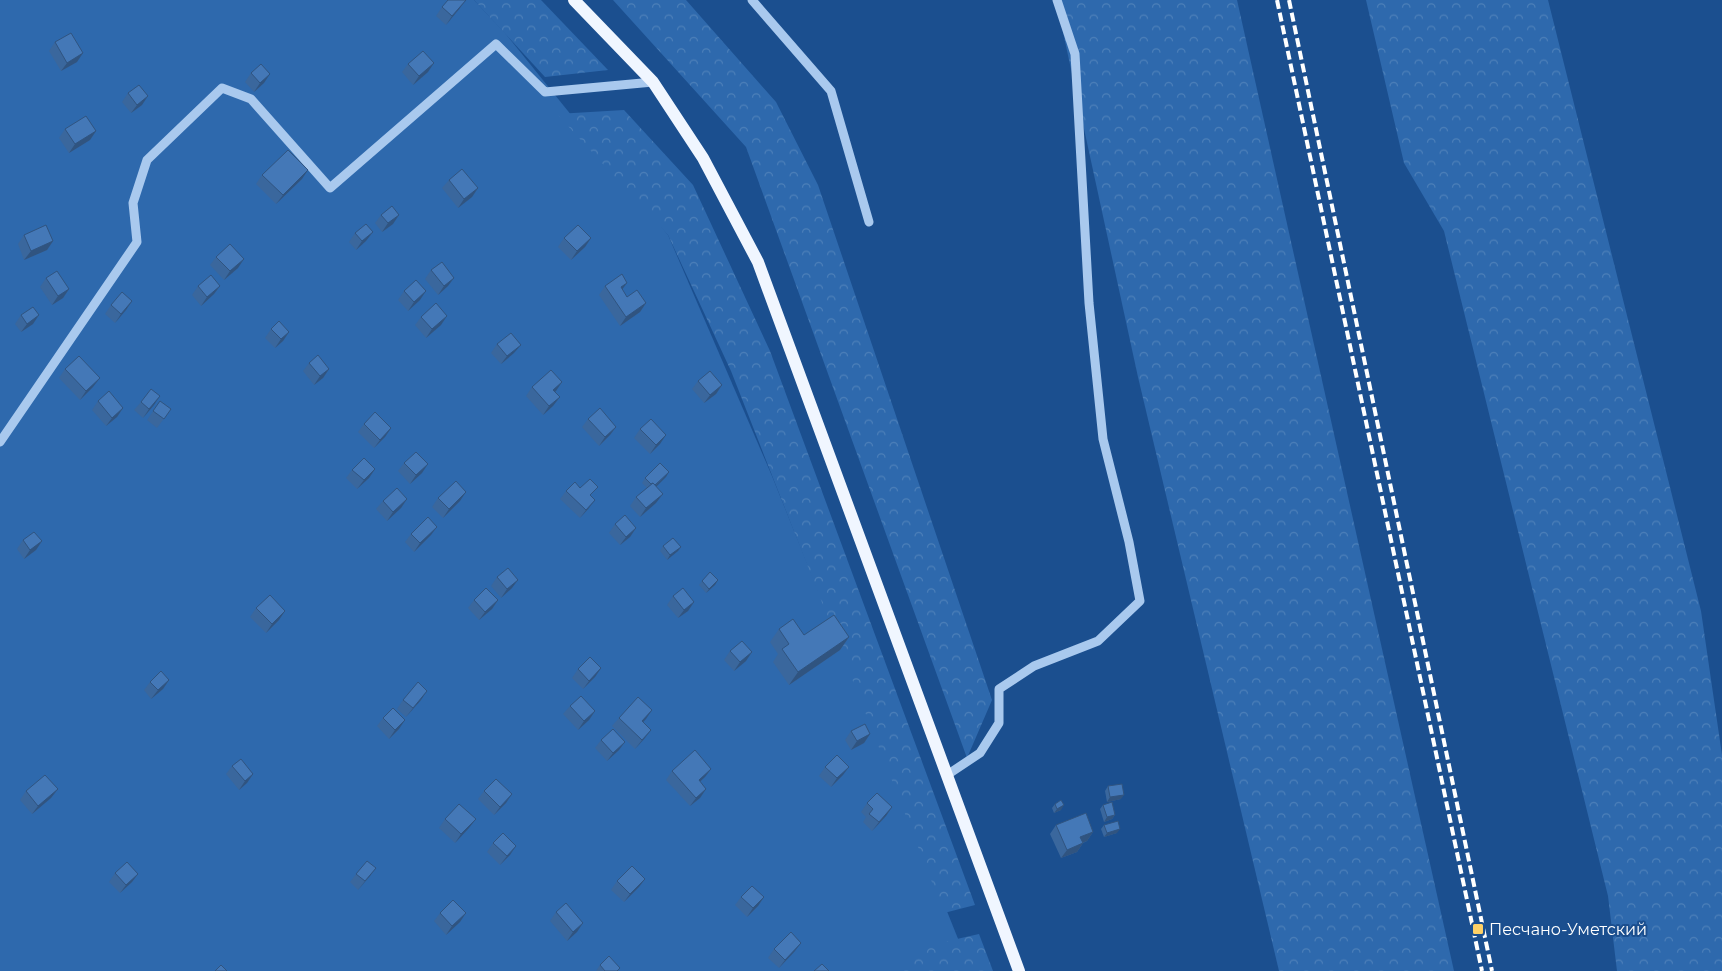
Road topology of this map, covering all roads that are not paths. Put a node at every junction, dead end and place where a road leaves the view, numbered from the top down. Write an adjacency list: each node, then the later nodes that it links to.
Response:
1 (574, 0): 4 (main road)
2 (752, 0): 5 (street)
3 (1057, 0): 7 (street)
4 (652, 82): 6 (street); 7 (main road)
5 (869, 222)
6 (0, 442)
7 (947, 775): 8 (main road)
8 (1019, 971)

